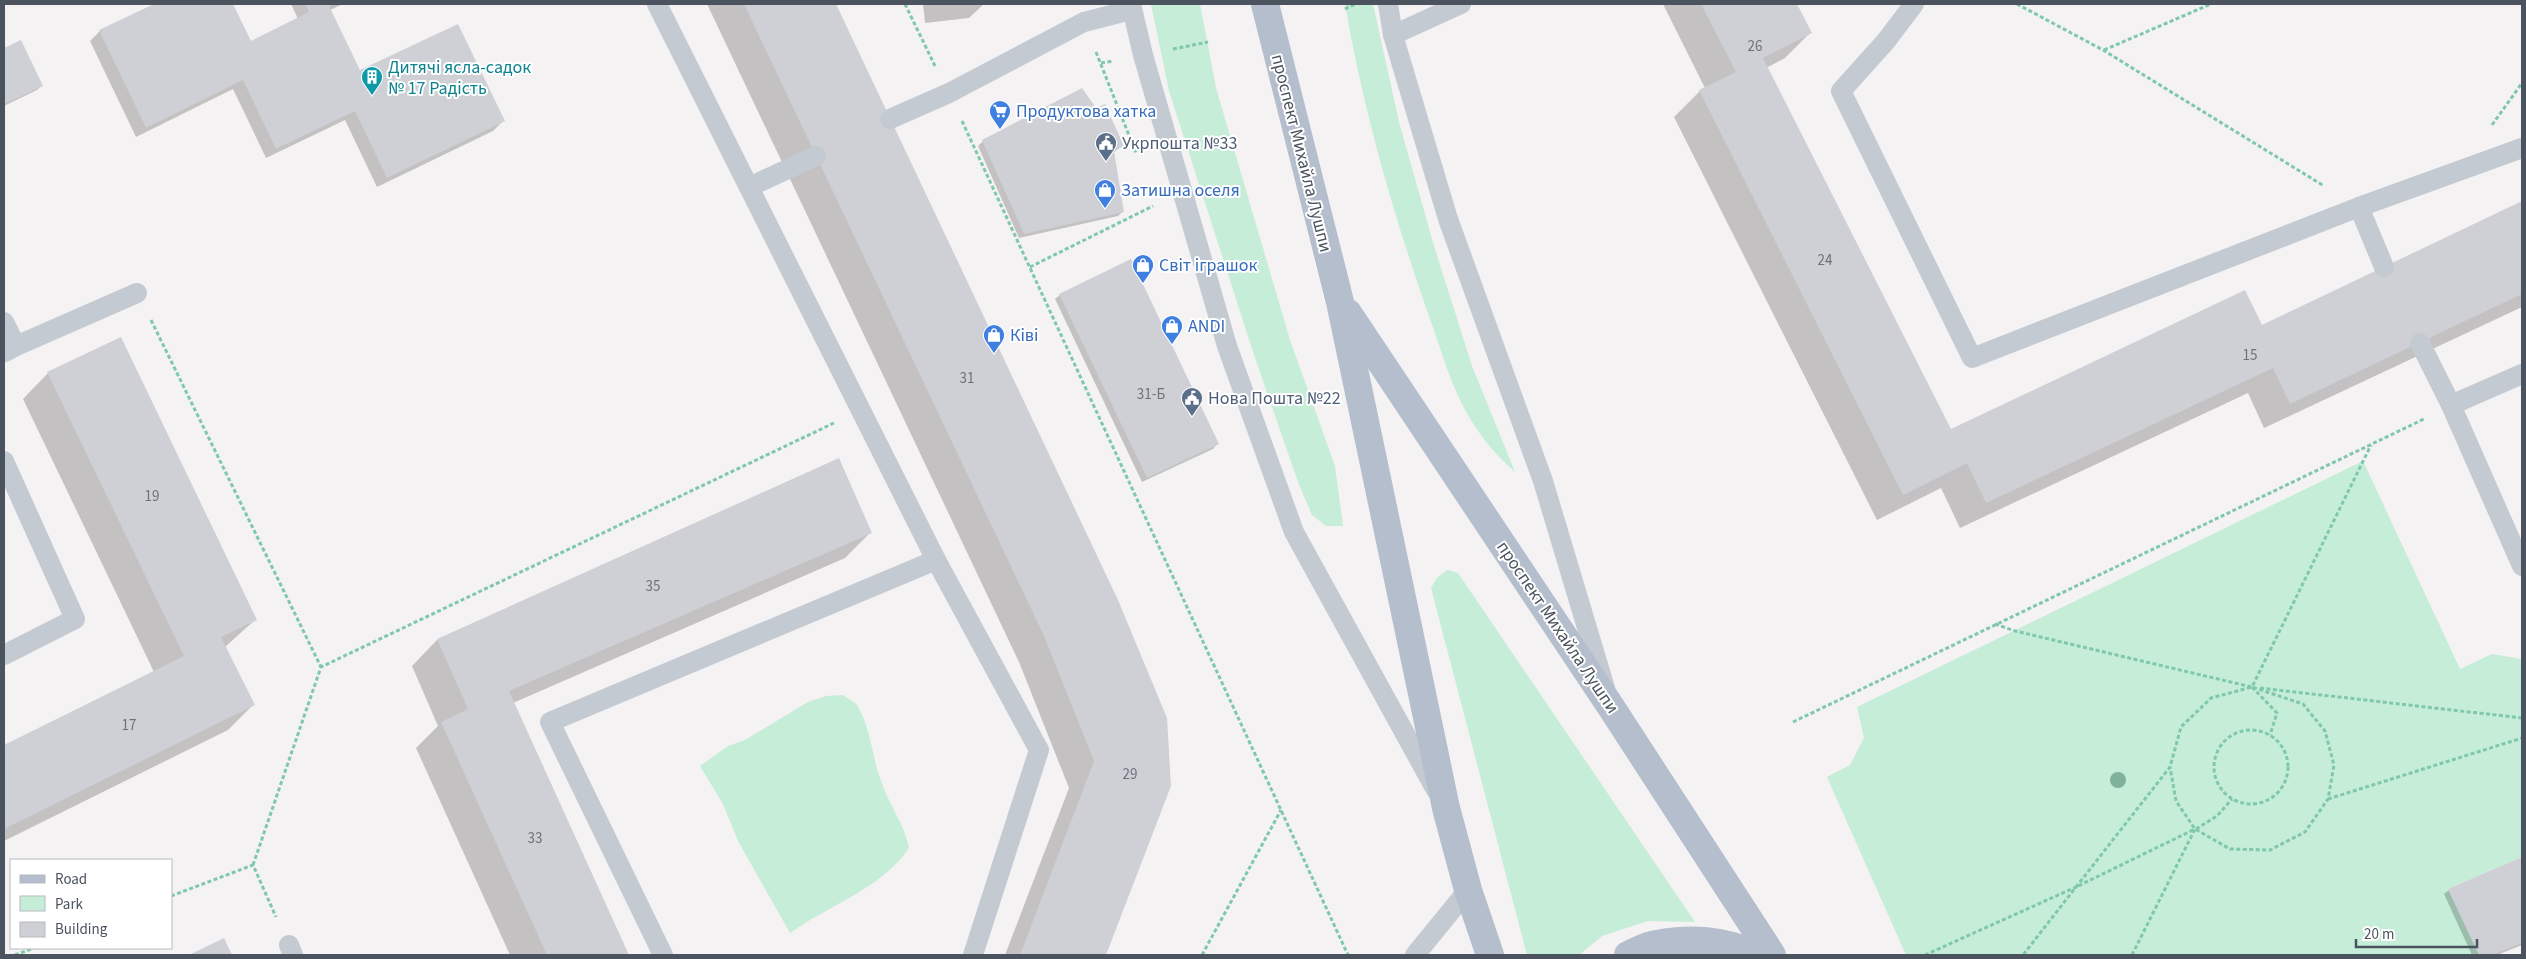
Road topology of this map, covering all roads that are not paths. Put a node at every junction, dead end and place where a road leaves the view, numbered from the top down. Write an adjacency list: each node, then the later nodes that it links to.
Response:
1 (657, 4): 11 (lane)
2 (1265, 4): 15 (main road, проспект Михайла Лушпи)
3 (1388, 4): 7 (lane)
4 (1461, 4): 7 (lane)
5 (1914, 4): 12 (lane)
6 (1131, 7): 8 (lane); 26 (lane)
7 (1393, 34): 25 (lane)
8 (890, 119)
9 (2522, 148): 12 (lane)
10 (816, 156): 11 (lane)
11 (749, 187): 22 (lane)
12 (2359, 207): 13 (lane)
13 (2384, 267)
14 (137, 293): 18 (lane)
15 (1340, 302): 25 (main road, проспект Михайла Лушпи); 26 (main road, проспект Михайла Лушпи)
16 (4, 322): 18 (lane)
17 (2420, 343): 20 (lane)
18 (10, 350)
19 (2522, 374): 20 (lane)
20 (2451, 405): 23 (lane)
21 (4, 461): 24 (lane)
22 (936, 560): 28 (lane); 29 (lane)
23 (2522, 566)
24 (4, 655)
25 (1611, 706): 34 (main road, проспект Михайла Лушпи)
26 (1446, 808): 27 (main road, проспект Михайла Лушпи)
27 (1468, 890): 30 (lane); 31 (main road, проспект Михайла Лушпи)
28 (663, 955)
29 (973, 955)
30 (1415, 955)
31 (1490, 955)
32 (1628, 955): 33 (main road)
33 (1753, 955)
34 (1772, 955)

